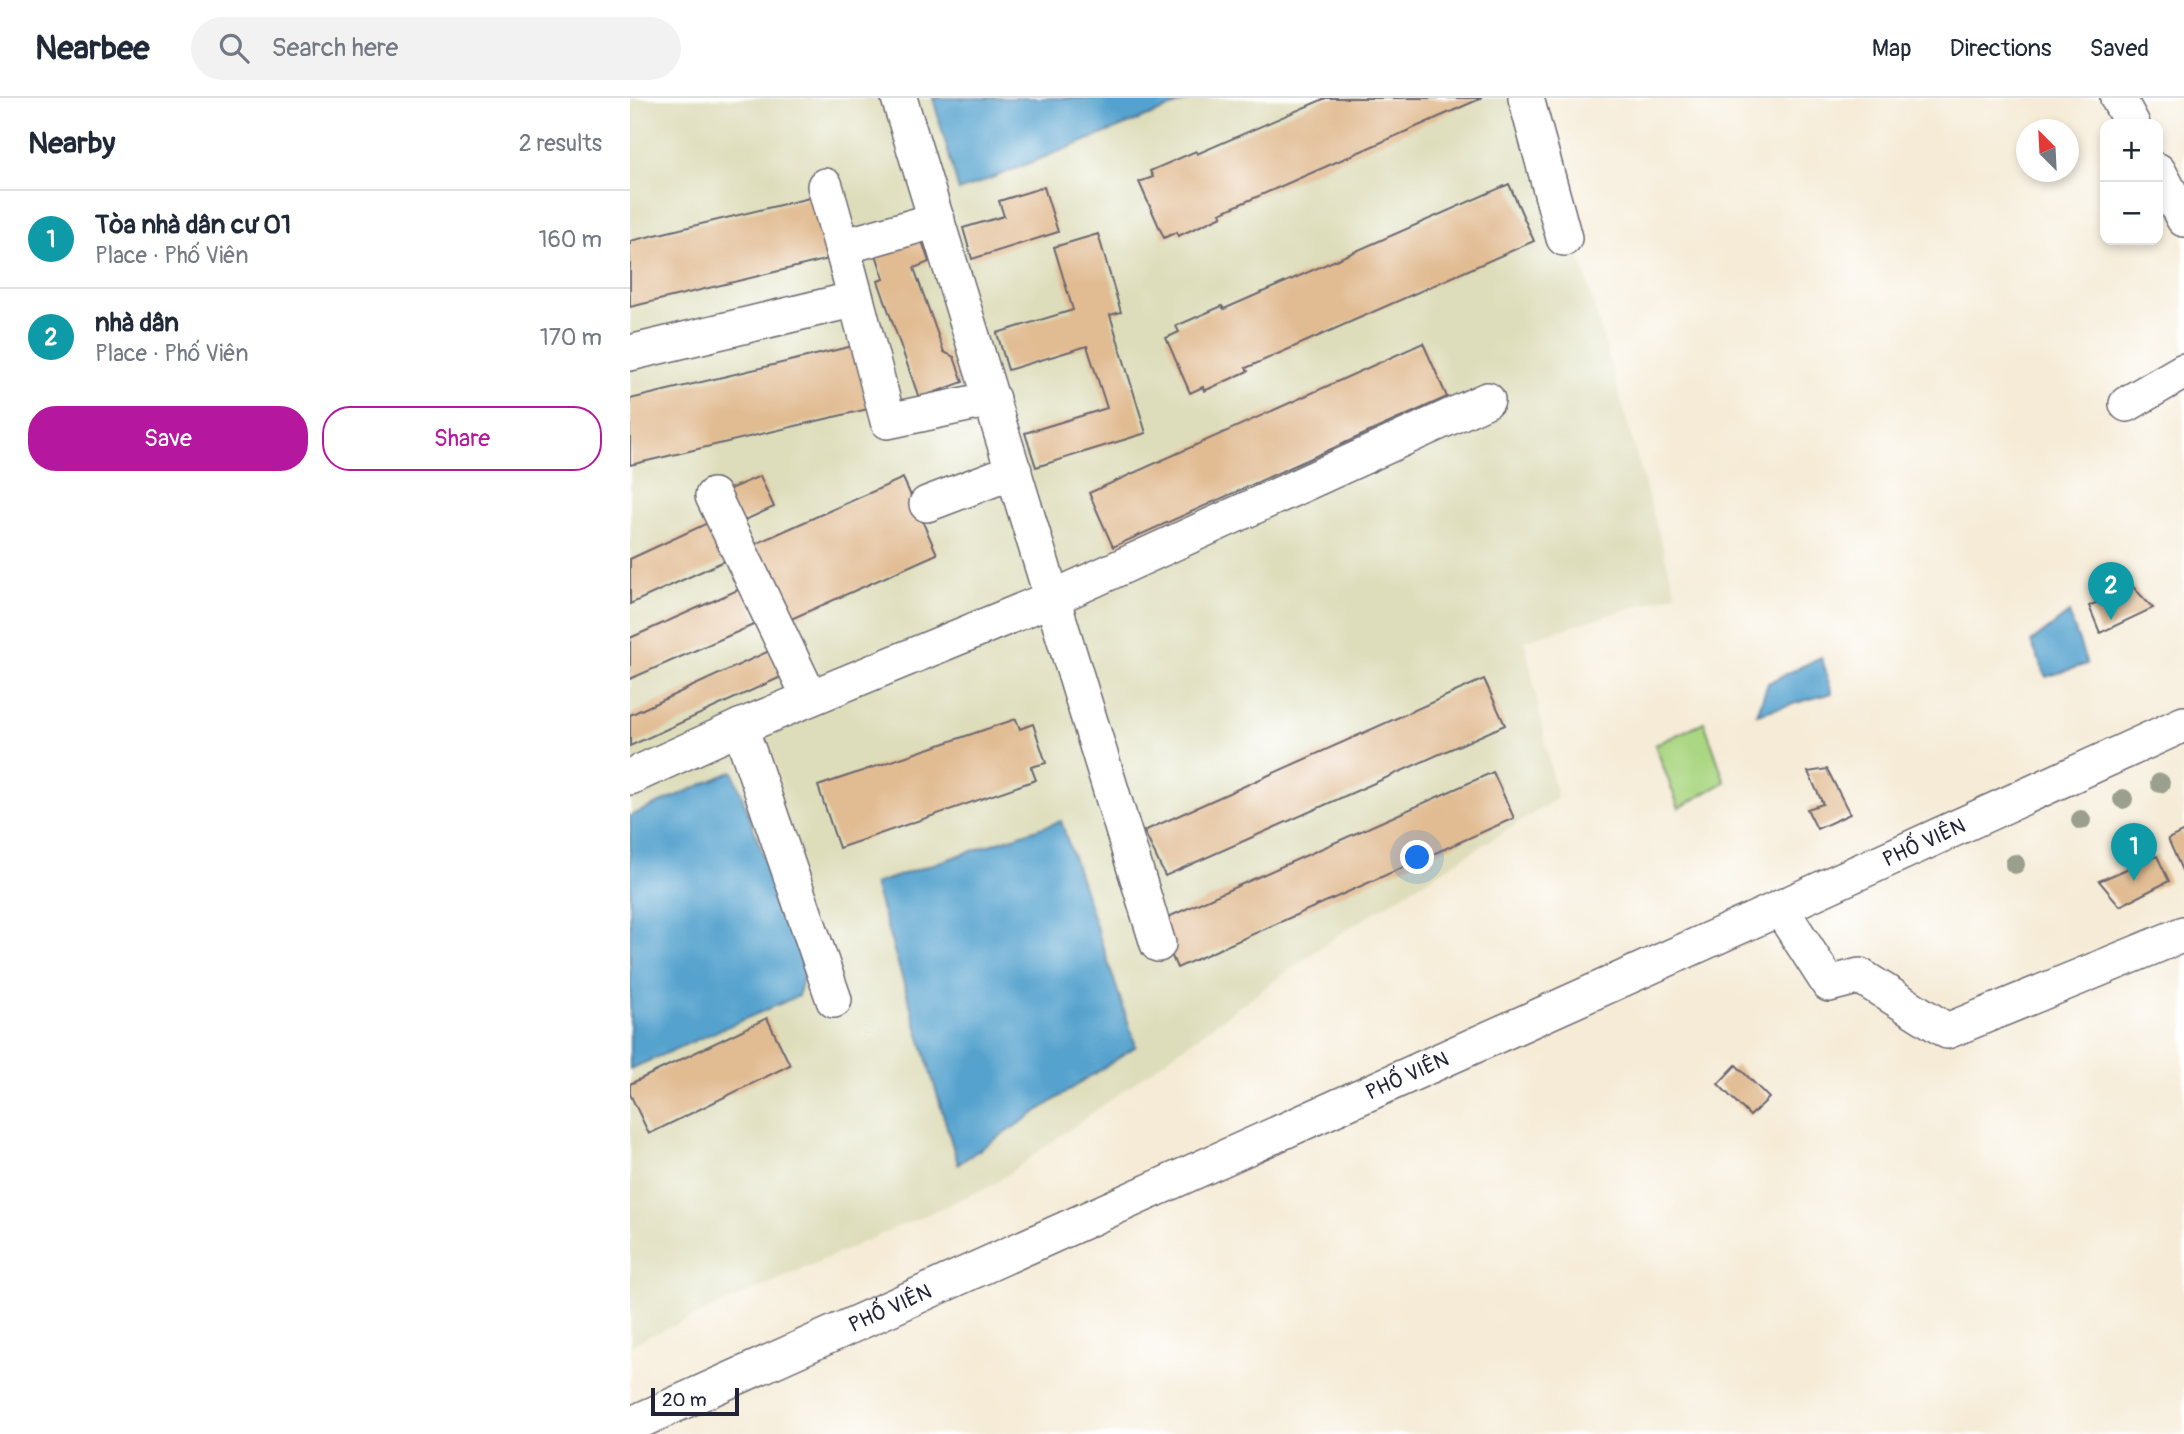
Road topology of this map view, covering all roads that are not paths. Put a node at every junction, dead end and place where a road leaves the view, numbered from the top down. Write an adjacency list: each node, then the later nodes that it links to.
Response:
1 (899, 98): 8 (street)
2 (1526, 98): 9 (street)
3 (2118, 98): 4 (street)
4 (2129, 119)
5 (2163, 180): 7 (street)
6 (825, 186): 10 (street)
7 (2184, 219)
8 (937, 220): 10 (street); 14 (street)
9 (1564, 238)
10 (842, 247): 11 (street)
11 (856, 299): 12 (street); 14 (street)
12 (630, 353)
13 (2184, 371): 16 (street)
14 (992, 399): 17 (street)
15 (1487, 400): 20 (street)
16 (2127, 404)
17 (1014, 471): 19 (street); 20 (street)
18 (712, 496): 21 (street)
19 (926, 504)
20 (1053, 598): 21 (street); 27 (street)
21 (810, 698): 23 (street)
22 (2184, 724): 25 (street, PHỐ VIÊN)
23 (740, 727): 24 (street); 28 (street)
24 (630, 777)
25 (1780, 908): 26 (street); 29 (street, PHỐ VIÊN)
26 (2184, 934)
27 (1158, 944)
28 (834, 1000)
29 (630, 1425)

